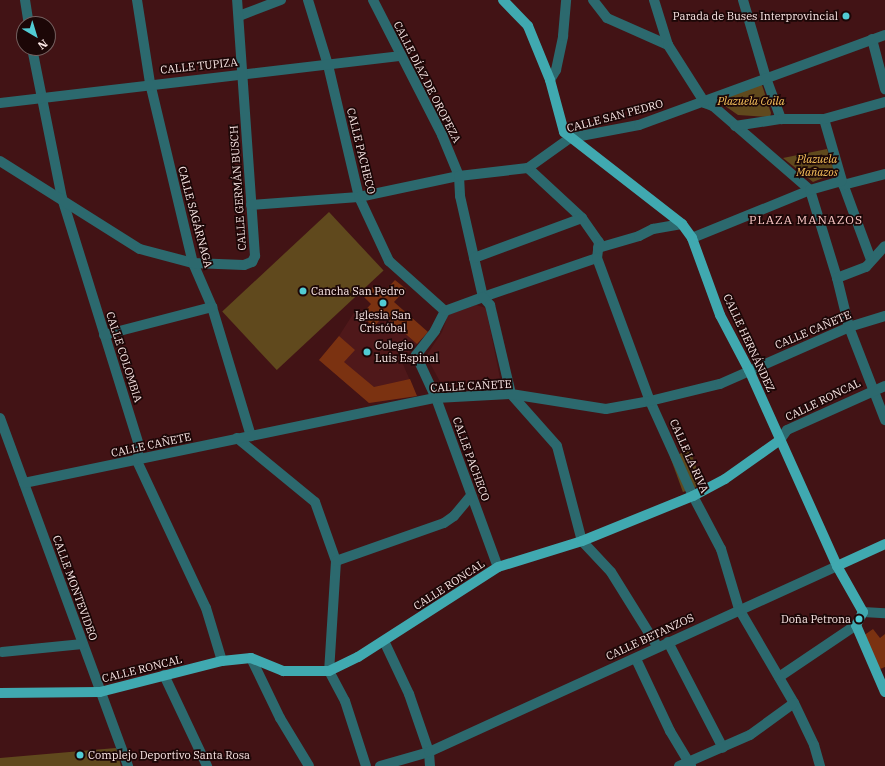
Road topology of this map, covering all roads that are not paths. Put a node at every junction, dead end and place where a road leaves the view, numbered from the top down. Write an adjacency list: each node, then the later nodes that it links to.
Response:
1 (25, 0): 12 (street)
2 (137, 0): 23 (street, CALLE SAGÁRNAGA)
3 (237, 0): 13 (street, CALLE GERMÁN BUSCH)
4 (281, 0): 13 (street)
5 (308, 0): 19 (street, CALLE PACHECO)
6 (373, 0): 18 (street, CALLE DÍAZ DE OROPEZA)
7 (503, 0): 22 (main road, CALLE HERNÁNDEZ)
8 (566, 0): 22 (street)
9 (593, 0): 16 (street)
10 (654, 0): 16 (street)
11 (744, 0): 21 (street)
12 (27, 16)
13 (239, 16): 20 (street, CALLE GERMÁN BUSCH)
14 (885, 35): 15 (street, CALLE SAN PEDRO)
15 (872, 39): 21 (street, CALLE SAN PEDRO); 24 (street)
16 (668, 45): 28 (street)
17 (33, 56): 25 (street, CALLE COLOMBIA)
18 (401, 56): 19 (street, CALLE TUPIZA); 36 (street, CALLE DÍAZ DE OROPEZA)
19 (328, 65): 20 (street, CALLE TUPIZA); 39 (street, CALLE PACHECO)
20 (241, 73): 23 (street, CALLE TUPIZA); 41 (street, CALLE GERMÁN BUSCH)
21 (766, 78): 28 (street, CALLE SAN PEDRO); 29 (street)
22 (550, 80): 32 (main road, CALLE HERNÁNDEZ)
23 (150, 83): 25 (street, CALLE TUPIZA); 49 (street, CALLE SAGÁRNAGA)
24 (885, 89)
25 (40, 97): 27 (street, CALLE TUPIZA); 40 (street, CALLE COLOMBIA)
26 (885, 102): 30 (street)
27 (0, 103)
28 (704, 103): 31 (street); 32 (street, CALLE SAN PEDRO)
29 (781, 119): 30 (street); 31 (street)
30 (824, 119): 37 (street)
31 (735, 126): 38 (street)
32 (570, 138): 34 (street, CALLE SAN PEDRO); 43 (main road, CALLE HERNÁNDEZ)
33 (0, 161): 40 (street, CALLE GERMÁN BUSCH)
34 (528, 168): 36 (street, CALLE SAN PEDRO); 42 (street, CALLE LA RIVA)
35 (885, 174): 37 (street)
36 (459, 176): 39 (street, CALLE SAN PEDRO); 47 (street, CALLE DÍAZ DE OROPEZA)
37 (842, 183): 38 (street); 48 (street)
38 (810, 190): 44 (street); 50 (street)
39 (358, 197): 41 (street, CALLE SAN PEDRO); 53 (street, CALLE PACHECO)
40 (62, 198): 49 (street, CALLE GERMÁN BUSCH); 56 (street, CALLE COLOMBIA)
41 (251, 205): 49 (street, CALLE GERMÁN BUSCH)
42 (582, 218): 46 (street, CALLE LA RIVA); 47 (street)
43 (682, 224): 44 (main road, CALLE HERNÁNDEZ); 46 (street)
44 (692, 238): 57 (main road, CALLE HERNÁNDEZ)
45 (885, 246): 48 (street)
46 (598, 253): 51 (street); 62 (street, CALLE LA RIVA)
47 (474, 258): 51 (street, CALLE DÍAZ DE OROPEZA)
48 (871, 260): 50 (street)
49 (193, 263): 52 (street, CALLE SAGÁRNAGA)
50 (837, 278): 55 (street)
51 (483, 297): 53 (street); 60 (street, CALLE DÍAZ DE OROPEZA)
52 (212, 307): 56 (street); 65 (street, CALLE SAGÁRNAGA)
53 (445, 311): 61 (street, CALLE PACHECO)
54 (885, 316): 55 (street, CALLE CAÑETE)
55 (849, 327): 57 (street, CALLE CAÑETE); 59 (street)
56 (104, 335): 68 (street, CALLE COLOMBIA)
57 (749, 370): 62 (street, CALLE CAÑETE); 67 (main road, CALLE HERNÁNDEZ)
58 (885, 386): 59 (street, CALLE RONCAL)
59 (874, 389): 64 (street); 67 (street, CALLE RONCAL)
60 (511, 394): 61 (street, CALLE CAÑETE); 62 (street, CALLE CAÑETE); 72 (street)
61 (436, 398): 65 (street, CALLE CAÑETE); 70 (street, CALLE PACHECO)
62 (650, 401): 71 (street, CALLE LA RIVA)
63 (0, 418): 69 (street, CALLE MONTEVIDEO)
64 (885, 420)
65 (251, 436): 66 (street, CALLE CAÑETE)
66 (238, 438): 68 (street, CALLE CAÑETE); 74 (street)
67 (780, 440): 71 (main road, CALLE RONCAL); 75 (main road, CALLE HERNÁNDEZ)
68 (137, 461): 69 (street, CALLE CAÑETE); 88 (street, CALLE COLOMBIA)
69 (24, 483): 83 (street, CALLE MONTEVIDEO)
70 (471, 496): 74 (street); 76 (street, CALLE PACHECO)
71 (693, 496): 72 (main road, CALLE RONCAL); 77 (street, CALLE LA RIVA)
72 (582, 541): 76 (main road, CALLE RONCAL); 84 (street)
73 (885, 544): 75 (main road, CALLE BETANZOS)
74 (336, 561): 89 (street)
75 (837, 566): 77 (street, CALLE BETANZOS); 78 (main road, CALLE HERNÁNDEZ)
76 (498, 567): 81 (main road, CALLE RONCAL)
77 (739, 609): 82 (street, CALLE BETANZOS); 91 (street, CALLE LA RIVA)
78 (863, 612): 79 (street); 80 (main road)
79 (885, 613)
80 (856, 624): 91 (street); 93 (main road)
81 (384, 641): 89 (main road, CALLE RONCAL); 97 (street)
82 (668, 642): 84 (street, CALLE BETANZOS); 96 (street)
83 (83, 644): 85 (street); 92 (street, CALLE MONTEVIDEO)
84 (658, 646): 87 (street, CALLE BETANZOS)
85 (2, 652)
86 (251, 658): 88 (main road, CALLE RONCAL); 89 (main road, CALLE RONCAL); 101 (street)
87 (636, 659): 97 (street, CALLE BETANZOS); 98 (street)
88 (222, 661): 90 (main road, CALLE RONCAL)
89 (329, 671): 102 (street)
90 (164, 675): 92 (main road, CALLE RONCAL); 100 (street)
91 (779, 677): 95 (street, CALLE LA RIVA)
92 (100, 692): 94 (main road, CALLE RONCAL); 99 (street, CALLE MONTEVIDEO)
93 (885, 692)
94 (0, 693)
95 (794, 703): 96 (street); 106 (street, CALLE LA RIVA)
96 (723, 748): 98 (street)
97 (429, 752): 103 (street, CALLE BETANZOS); 104 (street)
98 (690, 764): 105 (street)
99 (128, 766)
100 (207, 766)
101 (309, 766)
102 (366, 766)
103 (380, 766)
104 (430, 766)
105 (679, 766)
106 (820, 766)

